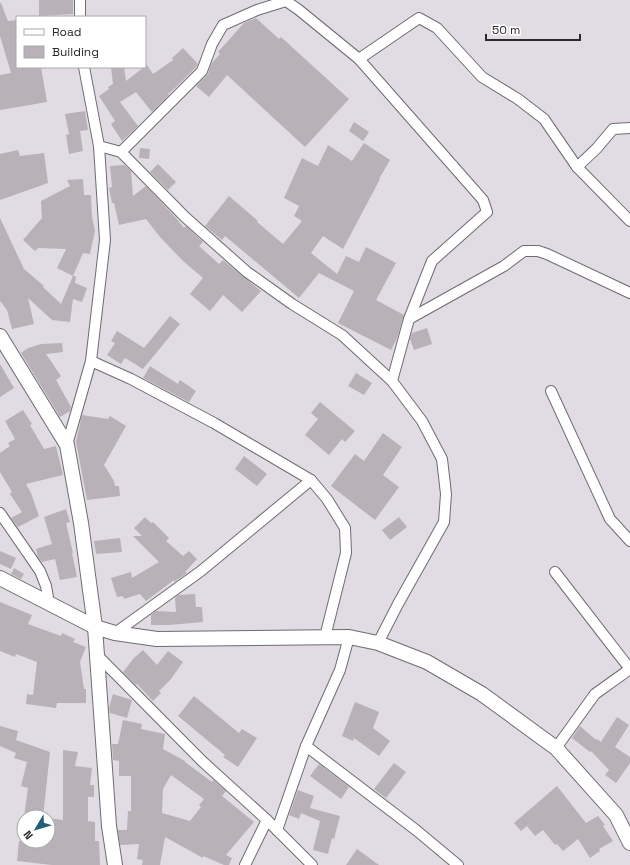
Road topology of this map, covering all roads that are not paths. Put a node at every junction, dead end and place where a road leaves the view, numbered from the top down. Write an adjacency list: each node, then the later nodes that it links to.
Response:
1 (80, 0): 2 (street)
2 (80, 16)
3 (359, 58): 7 (street); 8 (street); 11 (street)
4 (84, 68): 6 (street)
5 (630, 128): 8 (street)
6 (98, 146): 7 (street); 13 (street)
7 (121, 152): 14 (street)
8 (577, 167): 9 (street)
9 (630, 221)
10 (630, 293): 11 (street)
11 (409, 319): 14 (street)
12 (0, 340): 16 (street)
13 (91, 361): 16 (street); 17 (street)
14 (392, 380): 27 (street)
15 (551, 391): 19 (street)
16 (67, 445): 23 (street)
17 (311, 480): 24 (street); 25 (street)
18 (0, 513): 22 (street)
19 (630, 541)
20 (555, 572): 29 (street)
21 (0, 578): 22 (street)
22 (49, 603): 23 (street)
23 (94, 627): 24 (street); 28 (street)
24 (115, 633): 25 (street)
25 (325, 637): 26 (street)
26 (349, 637): 27 (street); 30 (street)
27 (378, 643): 31 (street)
28 (98, 656): 32 (street); 35 (street)
29 (630, 669): 31 (street)
30 (306, 746): 33 (street); 38 (street)
31 (556, 748): 34 (street)
32 (267, 820): 33 (street); 36 (street)
33 (277, 830): 37 (street)
34 (630, 843)
35 (115, 865)
36 (245, 865)
37 (312, 865)
38 (458, 865)

